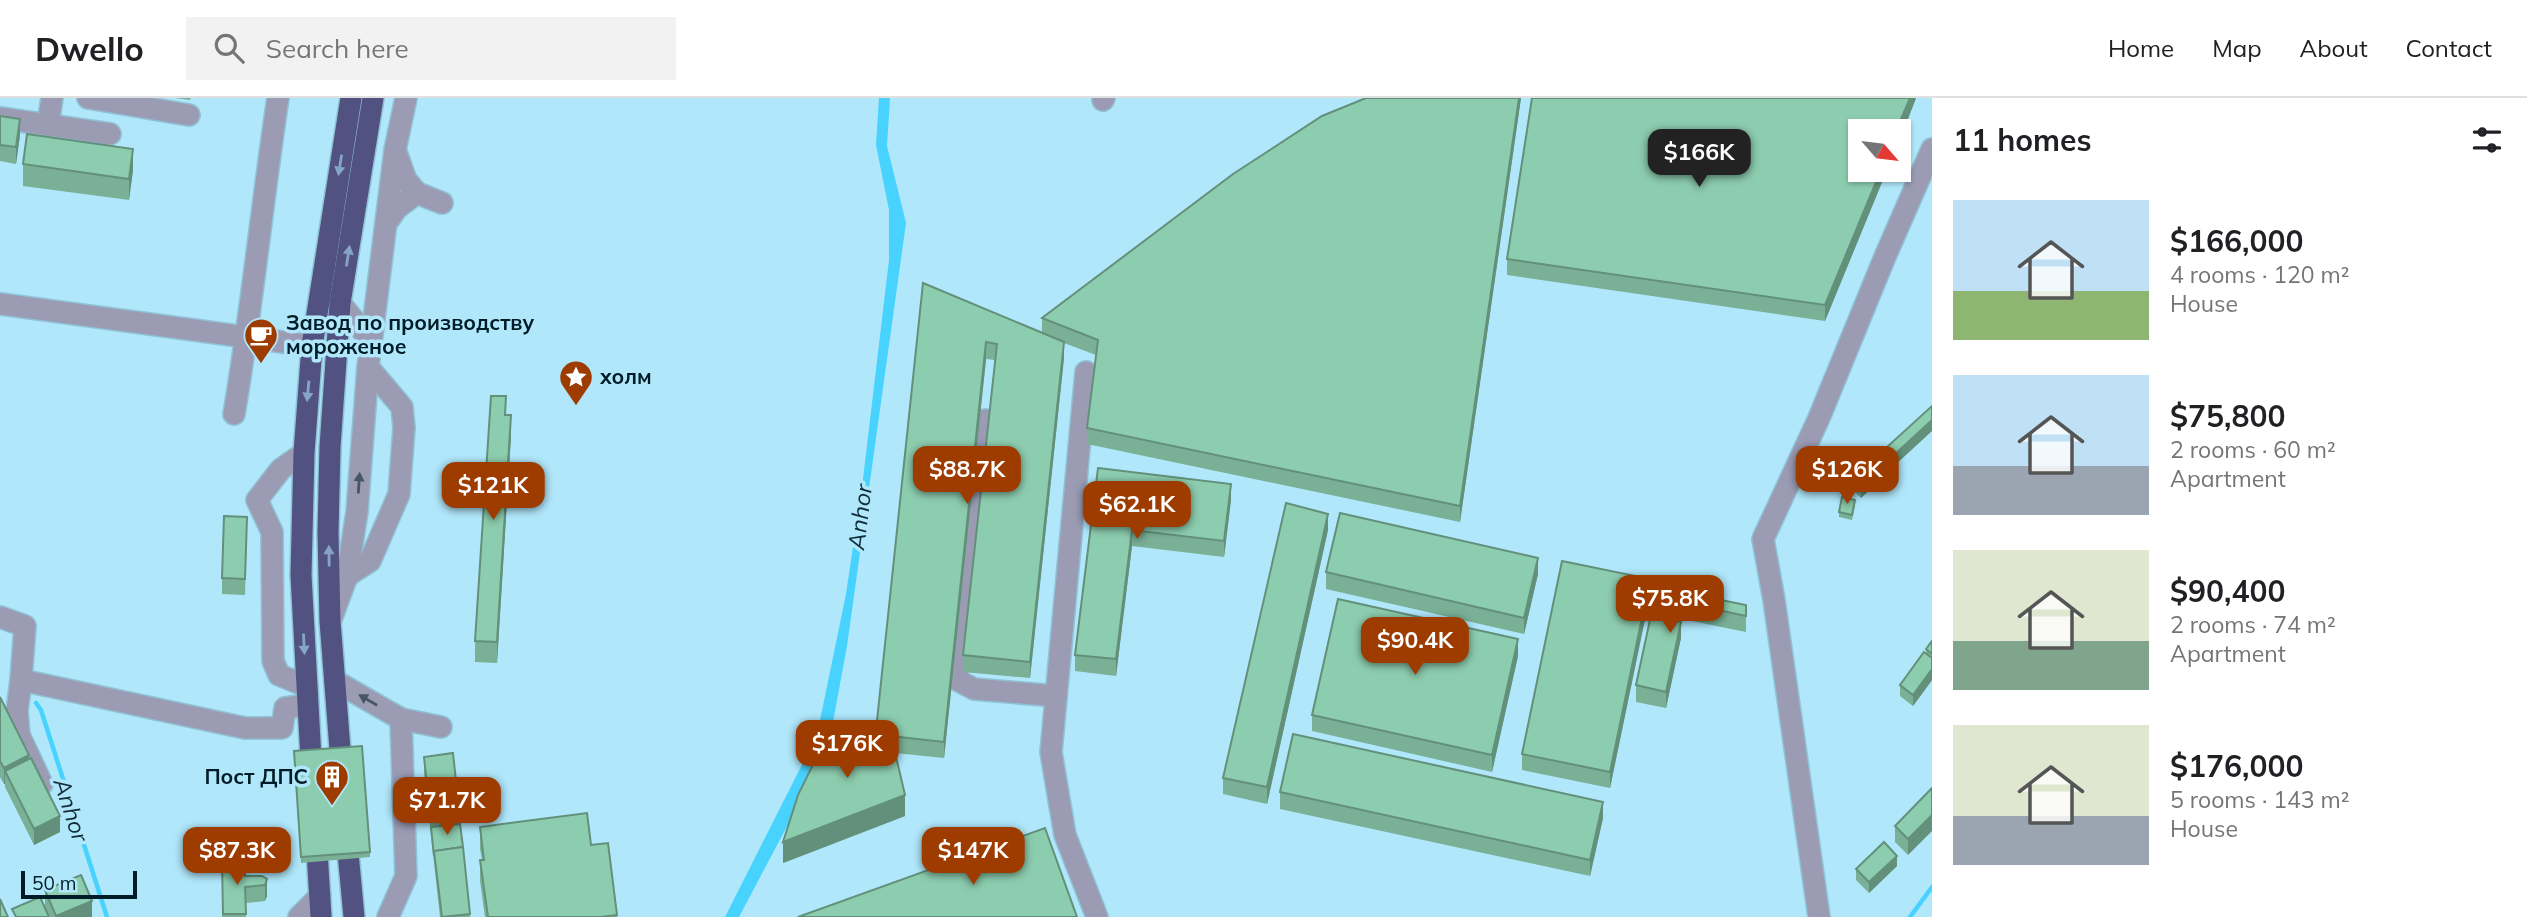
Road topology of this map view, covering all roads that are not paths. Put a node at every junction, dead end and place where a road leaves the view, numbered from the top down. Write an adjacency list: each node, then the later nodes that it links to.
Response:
1 (52, 98): 9 (street)
2 (88, 98): 7 (street)
3 (278, 98): 18 (street)
4 (351, 98): 20 (highway, one-way to 20)
5 (373, 98): 16 (highway, one-way to 5)
6 (406, 98): 12 (street)
7 (189, 115)
8 (0, 118): 9 (street)
9 (48, 125): 10 (street)
10 (110, 134)
11 (1932, 149): 43 (street)
12 (395, 150): 13 (street); 15 (street)
13 (416, 193): 14 (street); 15 (street)
14 (442, 203)
15 (387, 222): 19 (street)
16 (340, 303): 19 (street); 28 (highway, one-way to 16)
17 (0, 304): 18 (street)
18 (247, 339): 20 (street); 23 (street)
19 (371, 341): 21 (street)
20 (312, 346): 25 (highway, one-way to 25)
21 (368, 367): 26 (street, one-way to 21); 26 (street)
22 (1086, 372): 32 (street)
23 (234, 414)
24 (985, 420): 32 (street)
25 (304, 453): 31 (highway, one-way to 31); 31 (street)
26 (346, 576): 28 (street)
27 (0, 617): 29 (street)
28 (330, 621): 30 (highway)
29 (21, 680): 31 (street); 36 (street)
30 (335, 681): 33 (street, one-way to 30); 40 (highway)
31 (307, 695): 35 (highway)
32 (1056, 696): 42 (street)
33 (401, 719): 34 (street); 41 (street)
34 (441, 727)
35 (313, 792)
36 (52, 806)
37 (315, 818): 38 (highway)
38 (321, 907): 39 (street)
39 (299, 917)
40 (354, 917)
41 (388, 917)
42 (1097, 917)
43 (1819, 917)

